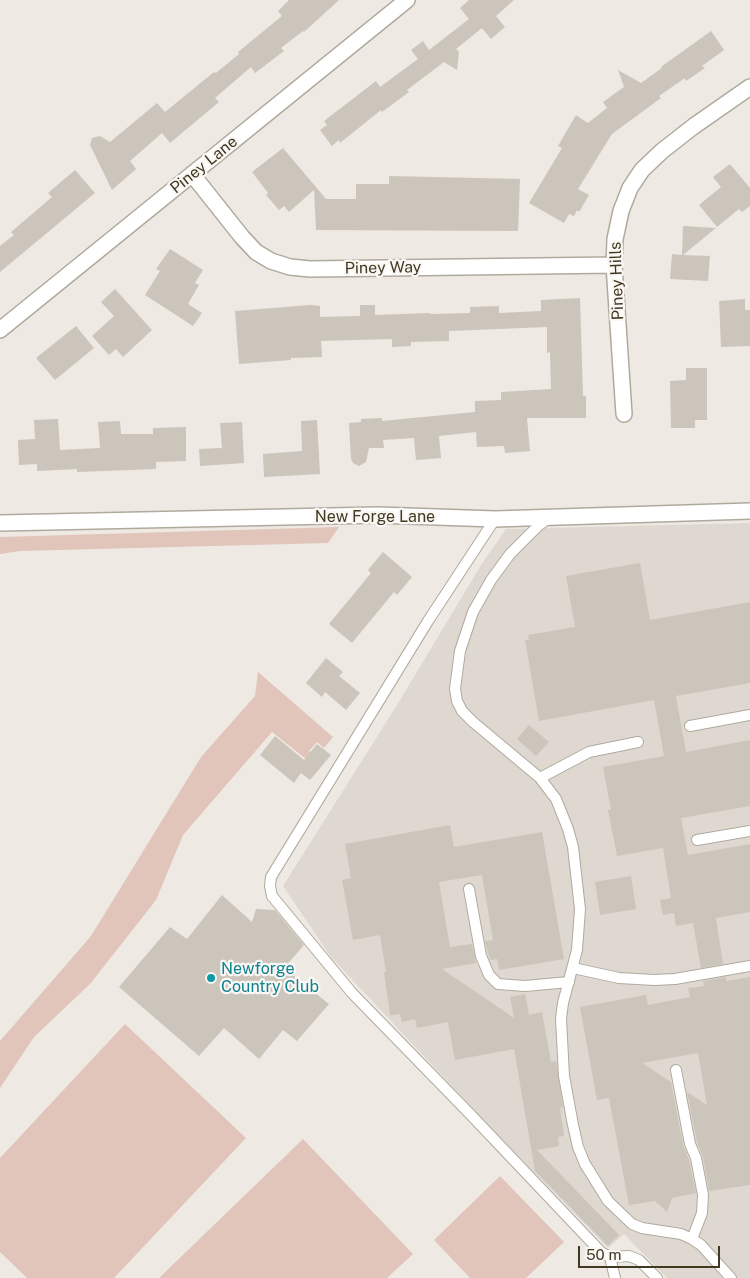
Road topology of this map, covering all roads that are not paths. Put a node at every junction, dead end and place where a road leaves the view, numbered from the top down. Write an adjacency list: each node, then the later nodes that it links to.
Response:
1 (407, 0): 3 (street, Piney Lane)
2 (750, 87): 4 (street, Piney Hills)
3 (192, 174): 4 (street, Piney Way); 5 (street, Piney Lane)
4 (614, 265): 6 (street, Piney Hills)
5 (0, 330)
6 (624, 414)
7 (750, 511): 8 (street, New Forge Lane)
8 (550, 518): 9 (street, New Forge Lane); 14 (lane)
9 (495, 519): 10 (street, New Forge Lane); 23 (lane)
10 (0, 523)
11 (750, 716): 12 (lane)
12 (690, 726)
13 (638, 742): 14 (lane)
14 (540, 778): 19 (lane)
15 (750, 831): 16 (lane)
16 (697, 840)
17 (469, 889): 20 (lane)
18 (750, 966): 19 (lane)
19 (573, 968): 20 (lane)
20 (569, 982): 22 (lane)
21 (676, 1070): 22 (lane)
22 (692, 1239): 26 (lane)
23 (610, 1257): 24 (lane); 25 (lane)
24 (615, 1278)
25 (656, 1278)
26 (731, 1278)

